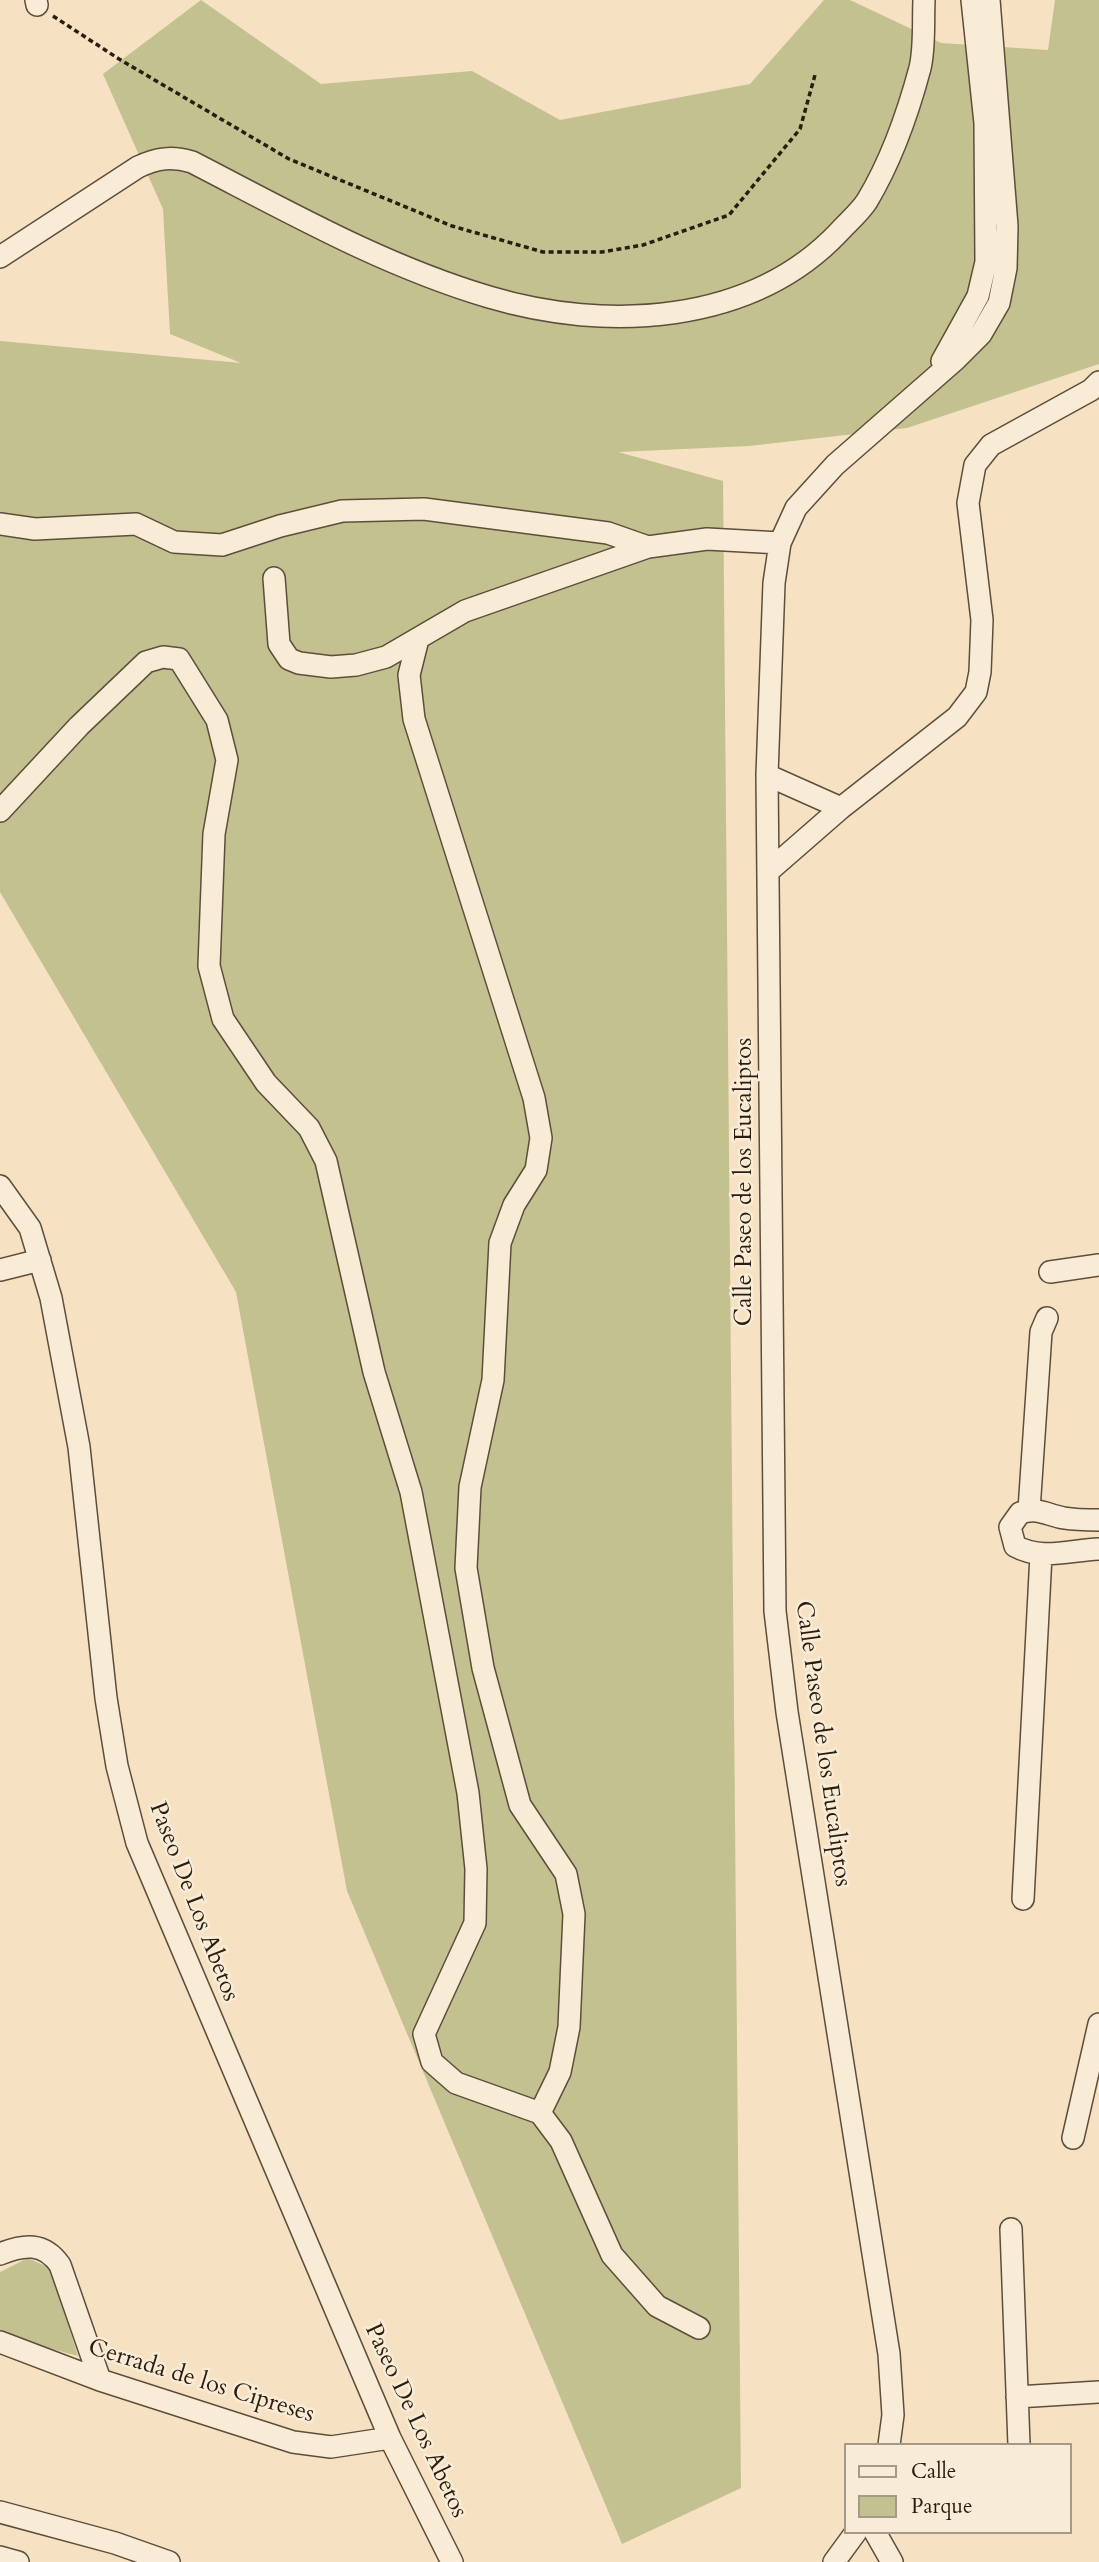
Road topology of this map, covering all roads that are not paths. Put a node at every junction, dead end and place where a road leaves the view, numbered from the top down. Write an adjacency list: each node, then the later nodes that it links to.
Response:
1 (924, 0): 4 (street)
2 (972, 0): 5 (street)
3 (989, 0): 5 (street, Calle Paseo de los Eucaliptos)
4 (0, 257)
5 (934, 377): 8 (street, Calle Paseo de los Eucaliptos)
6 (1099, 382): 13 (street)
7 (0, 524): 9 (street)
8 (780, 543): 9 (street); 12 (street, Calle Paseo de los Eucaliptos)
9 (648, 547): 11 (street)
10 (274, 578): 11 (street)
11 (418, 639): 28 (street)
12 (767, 775): 13 (street); 15 (street, Calle Paseo de los Eucaliptos)
13 (841, 808): 15 (street)
14 (0, 811): 28 (street)
15 (771, 869): 38 (street, Calle Paseo de los Eucaliptos)
16 (0, 1186): 17 (street, Paseo De Los Abetos)
17 (40, 1261): 19 (street); 37 (street, Paseo De Los Abetos)
18 (1099, 1265): 20 (street)
19 (0, 1270)
20 (1051, 1272)
21 (1048, 1318): 22 (street)
22 (1029, 1510): 23 (street); 25 (street)
23 (1099, 1520)
24 (1099, 1549): 25 (street)
25 (1041, 1555): 26 (street)
26 (1023, 1899)
27 (1099, 2024): 29 (street)
28 (540, 2113): 32 (street)
29 (1073, 2138)
30 (1011, 2229): 36 (street)
31 (0, 2255): 34 (street)
32 (699, 2328)
33 (0, 2342): 34 (street, Cerrada de los Cipreses)
34 (100, 2380): 37 (street, Cerrada de los Cipreses)
35 (1099, 2392): 36 (street)
36 (1017, 2397): 39 (street)
37 (390, 2438): 46 (street, Paseo De Los Abetos)
38 (889, 2443)
39 (1019, 2443)
40 (0, 2512): 45 (street)
41 (855, 2534): 47 (street)
42 (876, 2534): 48 (street)
43 (0, 2557): 44 (street)
44 (18, 2562)
45 (169, 2562)
46 (452, 2562)
47 (834, 2562)
48 (892, 2562)

